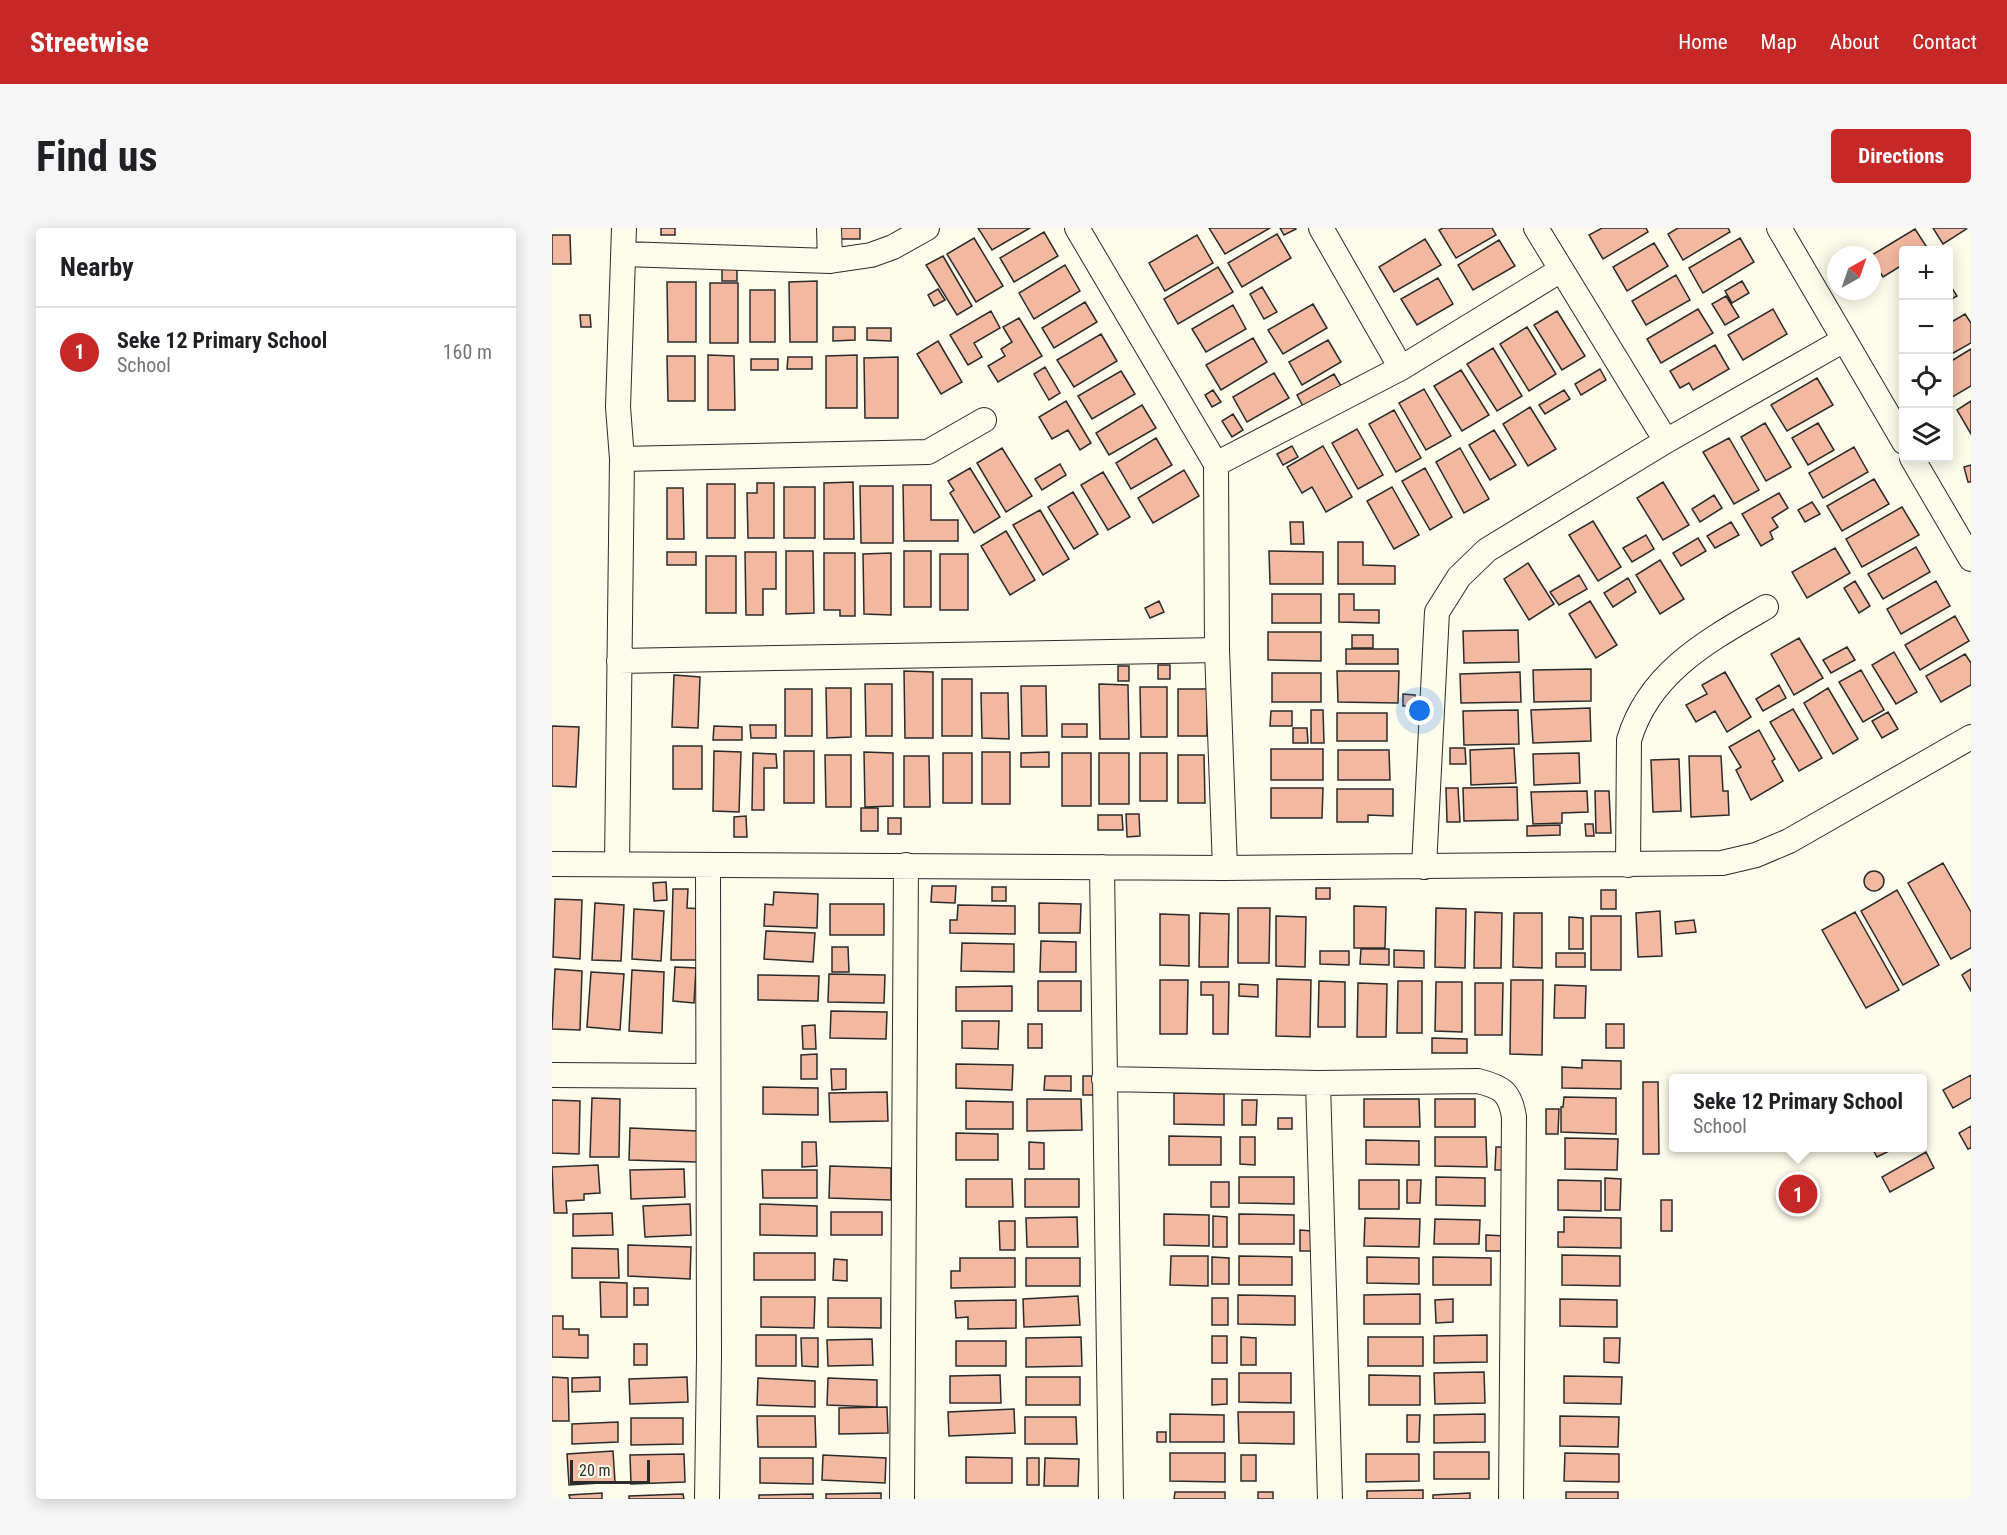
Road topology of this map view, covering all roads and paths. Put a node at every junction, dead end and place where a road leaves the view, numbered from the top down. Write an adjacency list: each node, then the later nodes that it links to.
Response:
1 (624, 228): 8 (street)
2 (829, 228): 9 (street)
3 (927, 228): 9 (street)
4 (1077, 228): 18 (street)
5 (1321, 228): 12 (street)
6 (1536, 228): 10 (street)
7 (1779, 228): 11 (street)
8 (624, 254): 9 (street); 16 (street)
9 (830, 261)
10 (1561, 270): 12 (street); 15 (street)
11 (1844, 340): 14 (street); 15 (street)
12 (1401, 368): 18 (street)
13 (984, 420): 16 (street)
14 (1899, 434)
15 (1666, 441): 30 (street)
16 (622, 459): 22 (street)
17 (1914, 462): 19 (street)
18 (1216, 464): 21 (street)
19 (1970, 556)
20 (1766, 607): 27 (street)
21 (1217, 650): 22 (street); 31 (street)
22 (619, 661): 25 (street)
23 (1971, 737): 27 (street)
24 (552, 864): 25 (street)
25 (617, 864): 28 (street)
26 (906, 865): 28 (street); 29 (street); 37 (street)
27 (1628, 865): 30 (street)
28 (708, 866): 33 (street)
29 (1102, 867): 31 (street); 34 (street)
30 (1424, 867): 31 (street)
31 (1225, 868)
32 (552, 1075): 33 (street)
33 (708, 1076): 36 (street)
34 (1104, 1079): 35 (street); 38 (street)
35 (1318, 1083): 39 (street); 40 (street)
36 (707, 1499)
37 (902, 1499)
38 (1111, 1499)
39 (1330, 1499)
40 (1511, 1499)

